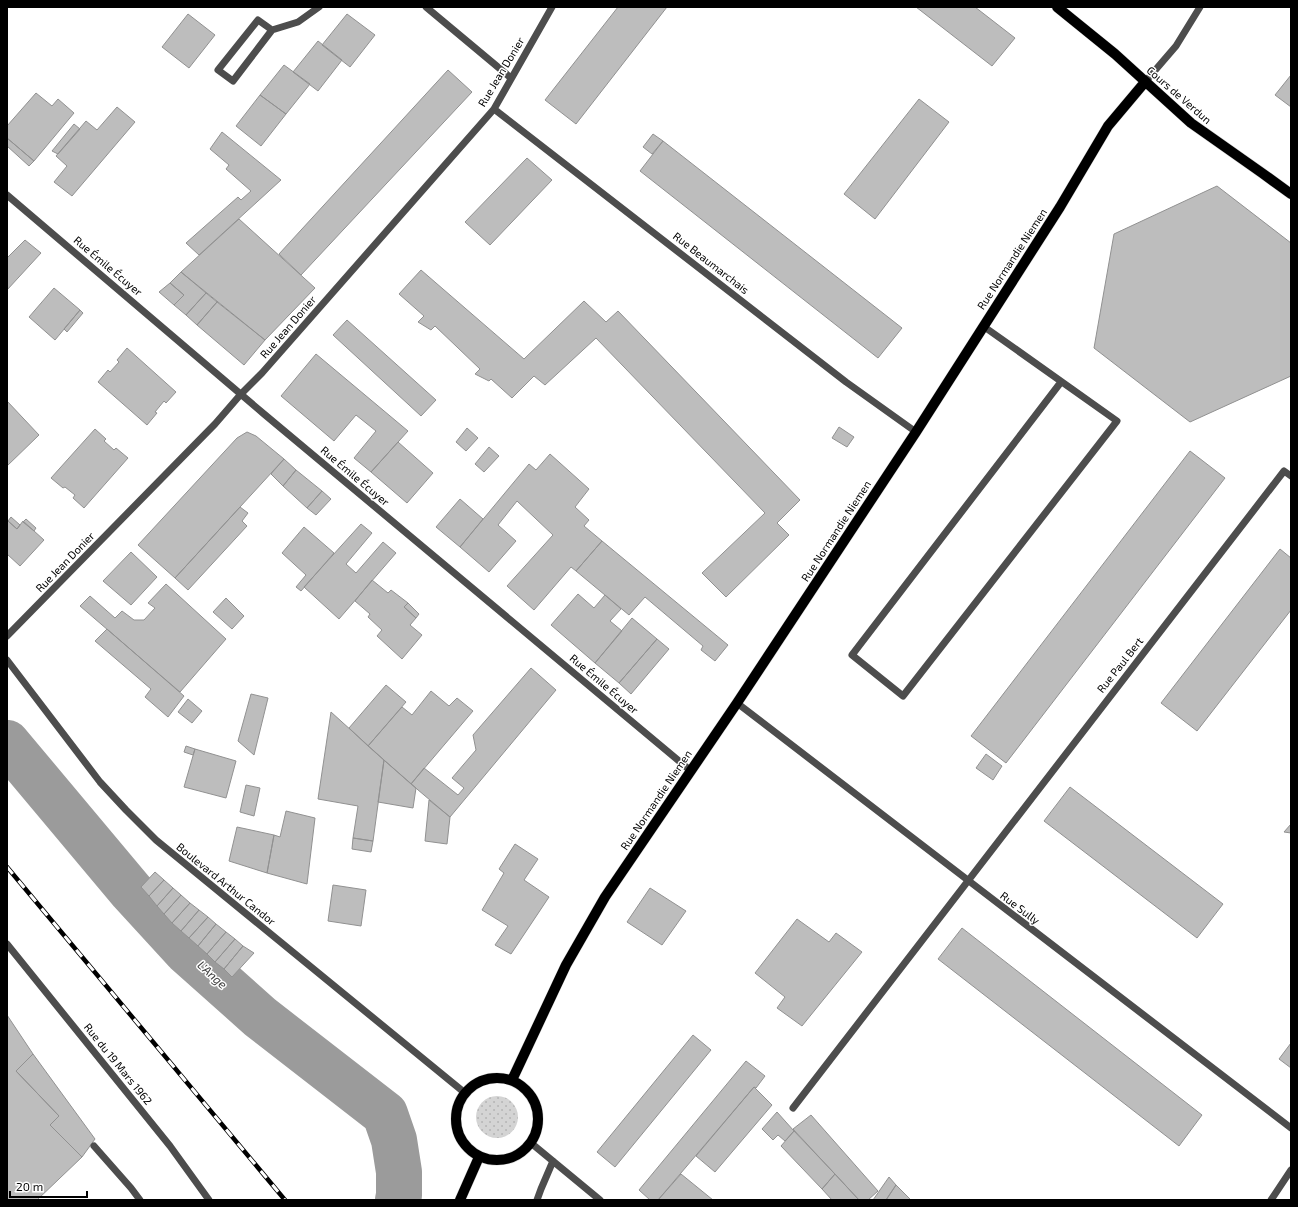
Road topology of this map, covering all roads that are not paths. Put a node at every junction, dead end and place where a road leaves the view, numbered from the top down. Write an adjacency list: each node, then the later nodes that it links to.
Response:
1 (319, 7): 6 (street)
2 (426, 7): 7 (street)
3 (552, 7): 7 (street, Rue Jean Donier)
4 (1057, 7): 8 (main road, Cours de Verdun)
5 (1200, 7): 8 (street, Rue Normandie Niemen)
6 (272, 30): 6 (street)
7 (511, 78): 9 (street, Rue Jean Donier)
8 (1145, 82): 10 (main road, Cours de Verdun); 12 (main road, Rue Normandie Niemen)
9 (494, 109): 14 (street, Rue Jean Donier); 15 (street, Rue Beaumarchais)
10 (1291, 194)
11 (7, 195): 14 (street, Rue Émile Écuyer)
12 (983, 326): 13 (street); 15 (main road, Rue Normandie Niemen)
13 (1061, 382): 13 (street)
14 (241, 394): 17 (street, Rue Jean Donier); 20 (street, Rue Émile Écuyer)
15 (916, 432): 19 (main road, Rue Normandie Niemen)
16 (1291, 476): 21 (street, Rue Paul Bert)
17 (7, 636)
18 (7, 660): 24 (street, Boulevard Arthur Candor)
19 (737, 703): 20 (main road, Rue Normandie Niemen); 21 (street, Rue Sully)
20 (691, 771): 23 (main road, Rue Normandie Niemen)
21 (968, 881): 25 (street); 26 (street, Rue Sully)
22 (7, 944): 34 (street, Rue du 19 Mars 1962)
23 (512, 1080): 24 (main road); 27 (main road)
24 (465, 1093): 29 (main road)
25 (793, 1108)
26 (1291, 1128)
27 (530, 1143): 29 (main road); 30 (street)
28 (94, 1146): 33 (street)
29 (479, 1157): 35 (main road)
30 (553, 1161): 32 (street); 36 (street)
31 (1291, 1170): 37 (street)
32 (598, 1199)
33 (140, 1200)
34 (209, 1200)
35 (460, 1200)
36 (537, 1200)
37 (1271, 1200)

